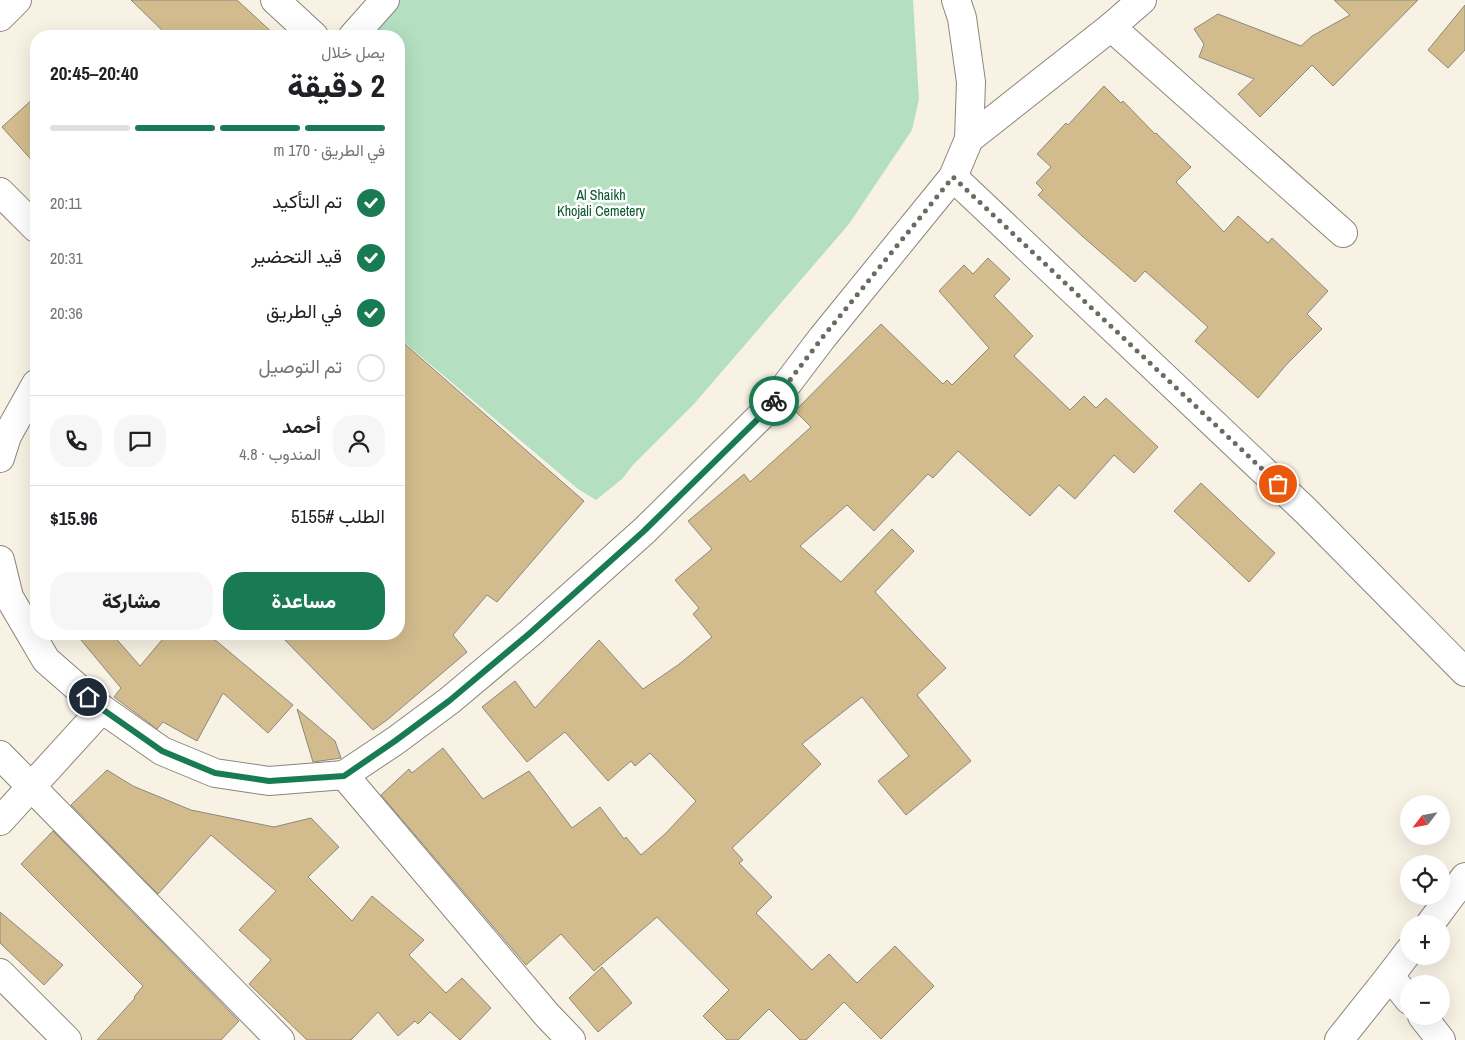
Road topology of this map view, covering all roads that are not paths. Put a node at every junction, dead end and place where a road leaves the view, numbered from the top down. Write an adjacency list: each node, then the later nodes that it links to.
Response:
1 (17, 0): 6 (street)
2 (276, 0): 8 (street)
3 (385, 0): 9 (street)
4 (956, 0): 10 (street)
5 (1142, 0): 7 (street)
6 (0, 17)
7 (1111, 28): 10 (street); 14 (street)
8 (308, 30)
9 (358, 30)
10 (970, 139): 11 (street)
11 (953, 177): 20 (street); 23 (street)
12 (0, 192): 13 (street)
13 (30, 222)
14 (1344, 233)
15 (30, 394): 16 (street)
16 (2, 441)
17 (0, 560): 18 (street)
18 (30, 633)
19 (34, 640): 21 (street)
20 (1465, 672)
21 (102, 709): 23 (street); 24 (street)
22 (0, 754): 24 (street)
23 (344, 776): 35 (street)
24 (31, 787): 25 (street); 34 (street)
25 (0, 820)
26 (1465, 877): 27 (street)
27 (1437, 915)
28 (1400, 963): 30 (street)
29 (0, 973): 33 (street)
30 (1390, 976): 31 (street); 36 (street)
31 (1400, 989)
32 (1429, 1025): 37 (street)
33 (67, 1040)
34 (280, 1040)
35 (571, 1040)
36 (1338, 1040)
37 (1441, 1040)

